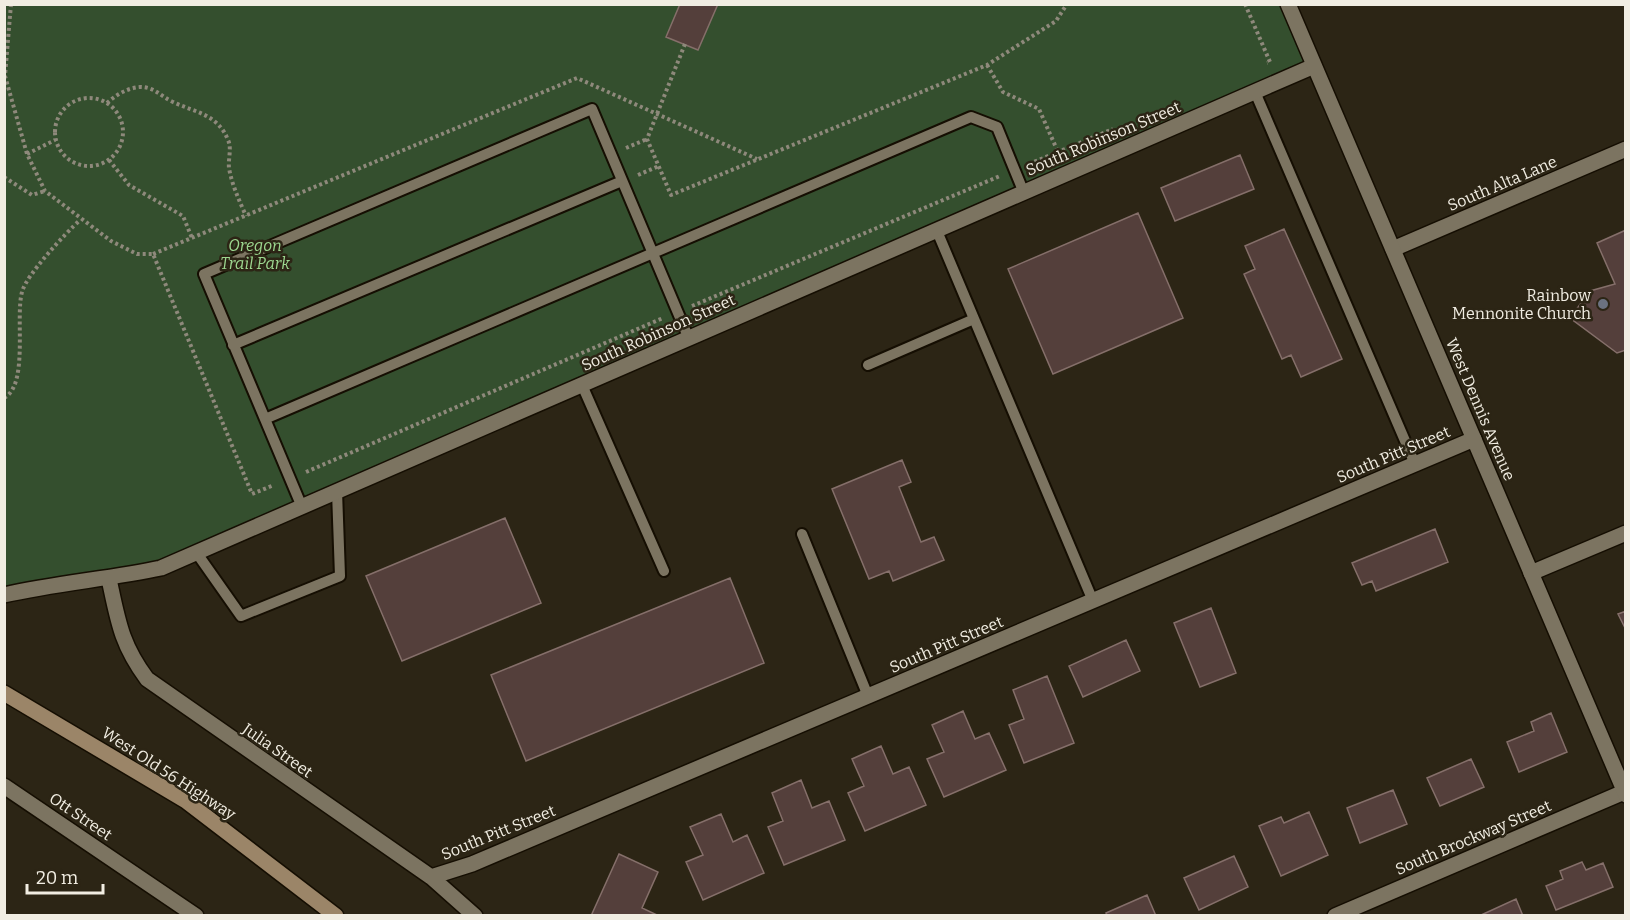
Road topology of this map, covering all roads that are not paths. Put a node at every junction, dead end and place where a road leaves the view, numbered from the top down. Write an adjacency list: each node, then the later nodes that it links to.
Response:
1 (1288, 4): 2 (street, West Dennis Avenue)
2 (1314, 66): 3 (street, South Robinson Street); 8 (street, West Dennis Avenue)
3 (1255, 92): 6 (street, South Robinson Street); 17 (lane)
4 (1626, 149): 8 (street, South Alta Lane)
5 (622, 181): 9 (lane); 12 (lane); 12 (lane)
6 (1024, 193): 7 (street, South Robinson Street); 9 (lane)
7 (937, 231): 10 (lane); 11 (street, South Robinson Street)
8 (1392, 249): 16 (street, West Dennis Avenue)
9 (653, 253): 11 (lane); 15 (lane)
10 (974, 319): 13 (lane); 27 (lane)
11 (688, 339): 14 (street, South Robinson Street)
12 (233, 345): 15 (lane)
13 (868, 365)
14 (582, 385): 18 (street, South Robinson Street); 23 (lane)
15 (265, 419): 19 (lane)
16 (1474, 439): 17 (street, South Pitt Street); 24 (street, West Dennis Avenue)
17 (1415, 464): 27 (street, South Pitt Street)
18 (337, 491): 19 (street, South Robinson Street); 22 (lane)
19 (302, 507): 22 (street, South Robinson Street)
20 (1626, 532): 24 (street)
21 (802, 534): 29 (lane)
22 (196, 552): 25 (street, South Robinson Street)
23 (664, 571)
24 (1531, 573): 31 (street, West Dennis Avenue)
25 (109, 579): 26 (street, South Robinson Street); 32 (street, Julia Street)
26 (4, 595)
27 (1093, 601): 29 (street, South Pitt Street)
28 (4, 693): 34 (main road, West Old 56 Highway)
29 (868, 696): 32 (street, South Pitt Street)
30 (4, 786): 33 (street, Ott Street)
31 (1625, 794): 36 (street, South Brockway Street)
32 (430, 877): 35 (street, Julia Street)
33 (196, 915)
34 (336, 915)
35 (475, 915)
36 (1335, 915)

